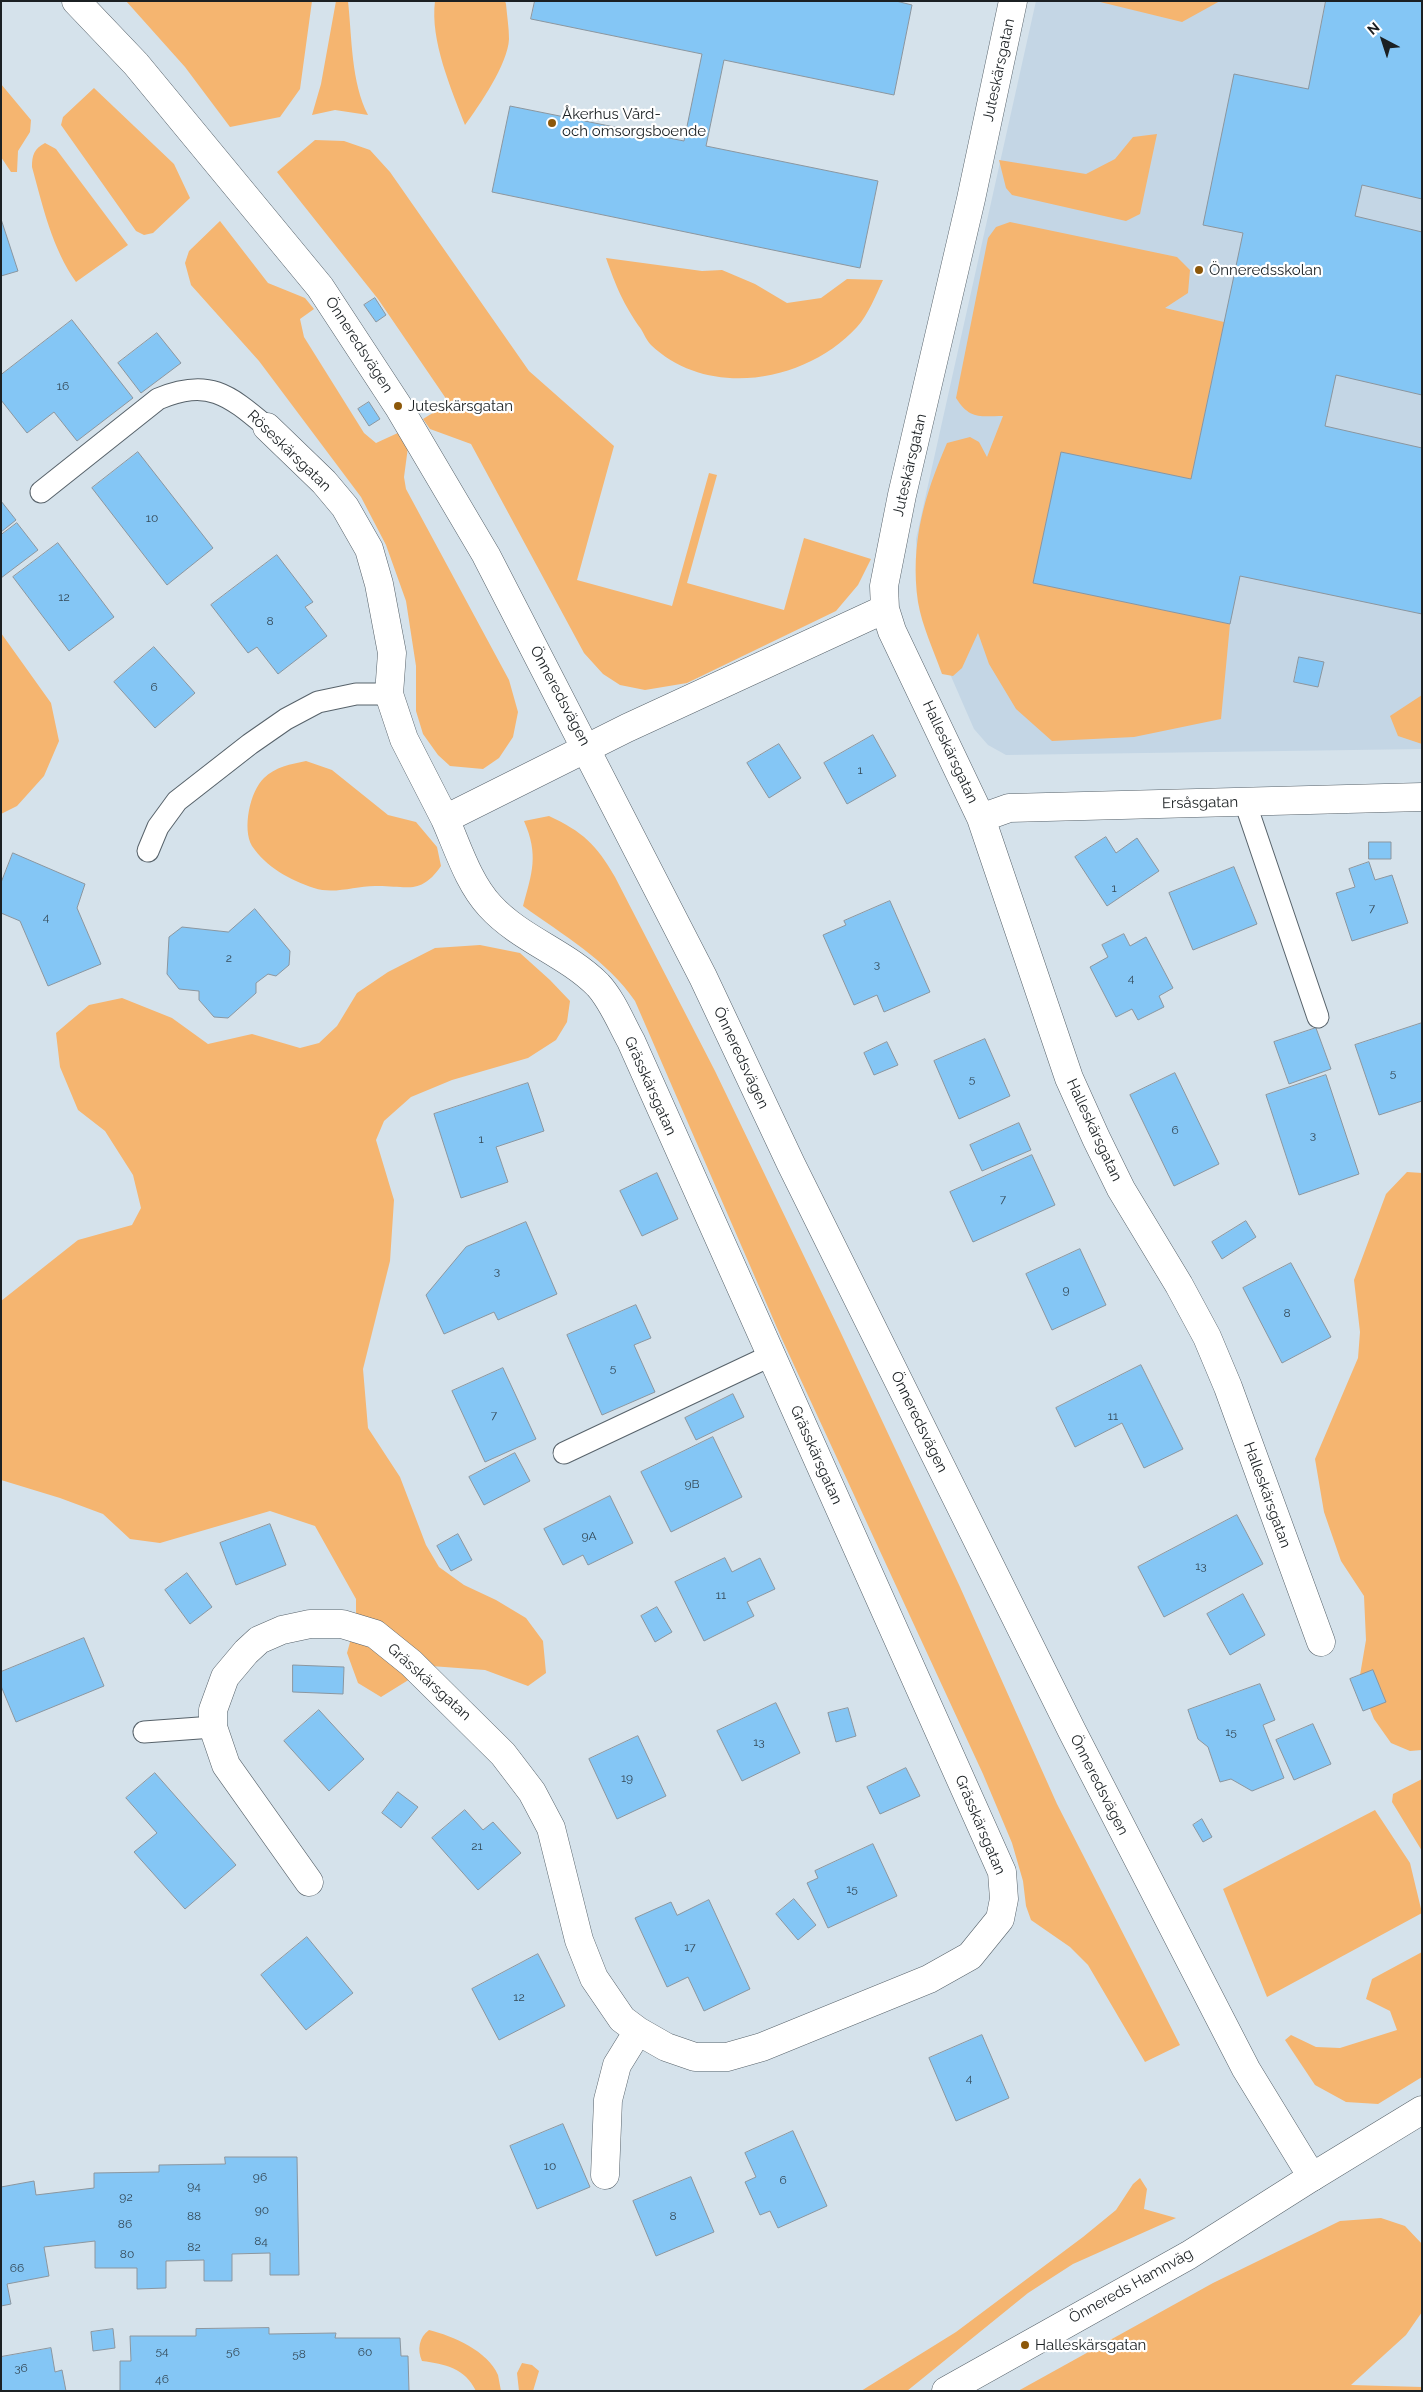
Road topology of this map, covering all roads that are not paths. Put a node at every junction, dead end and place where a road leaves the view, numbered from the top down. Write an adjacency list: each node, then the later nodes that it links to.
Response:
1 (76, 1): 7 (street, Önneredsvägen)
2 (1013, 1): 5 (street, Juteskärsgatan)
3 (267, 427): 4 (lane, Röseskärsgatan); 6 (street, Röseskärsgatan)
4 (41, 492)
5 (885, 609): 7 (street); 10 (street, Halleskärsgatan)
6 (389, 694): 11 (street, Röseskärsgatan); 12 (lane)
7 (588, 749): 11 (street); 23 (street, Önneredsvägen)
8 (1422, 797): 9 (street, Ersåsgatan)
9 (1245, 802): 10 (street, Ersåsgatan); 13 (lane)
10 (981, 818): 16 (street, Halleskärsgatan)
11 (445, 819): 14 (street, Grässkärsgatan)
12 (148, 851)
13 (1318, 1017)
14 (772, 1355): 15 (lane); 20 (street, Grässkärsgatan)
15 (564, 1453)
16 (1321, 1642)
17 (213, 1727): 18 (lane); 19 (street, Grässkärsgatan); 20 (street, Grässkärsgatan)
18 (144, 1732)
19 (309, 1882)
20 (638, 2031): 22 (street)
21 (1422, 2110): 23 (street, Önnereds Hamnväg)
22 (605, 2176)
23 (1312, 2177): 24 (street, Önnereds Hamnväg)
24 (946, 2391)

